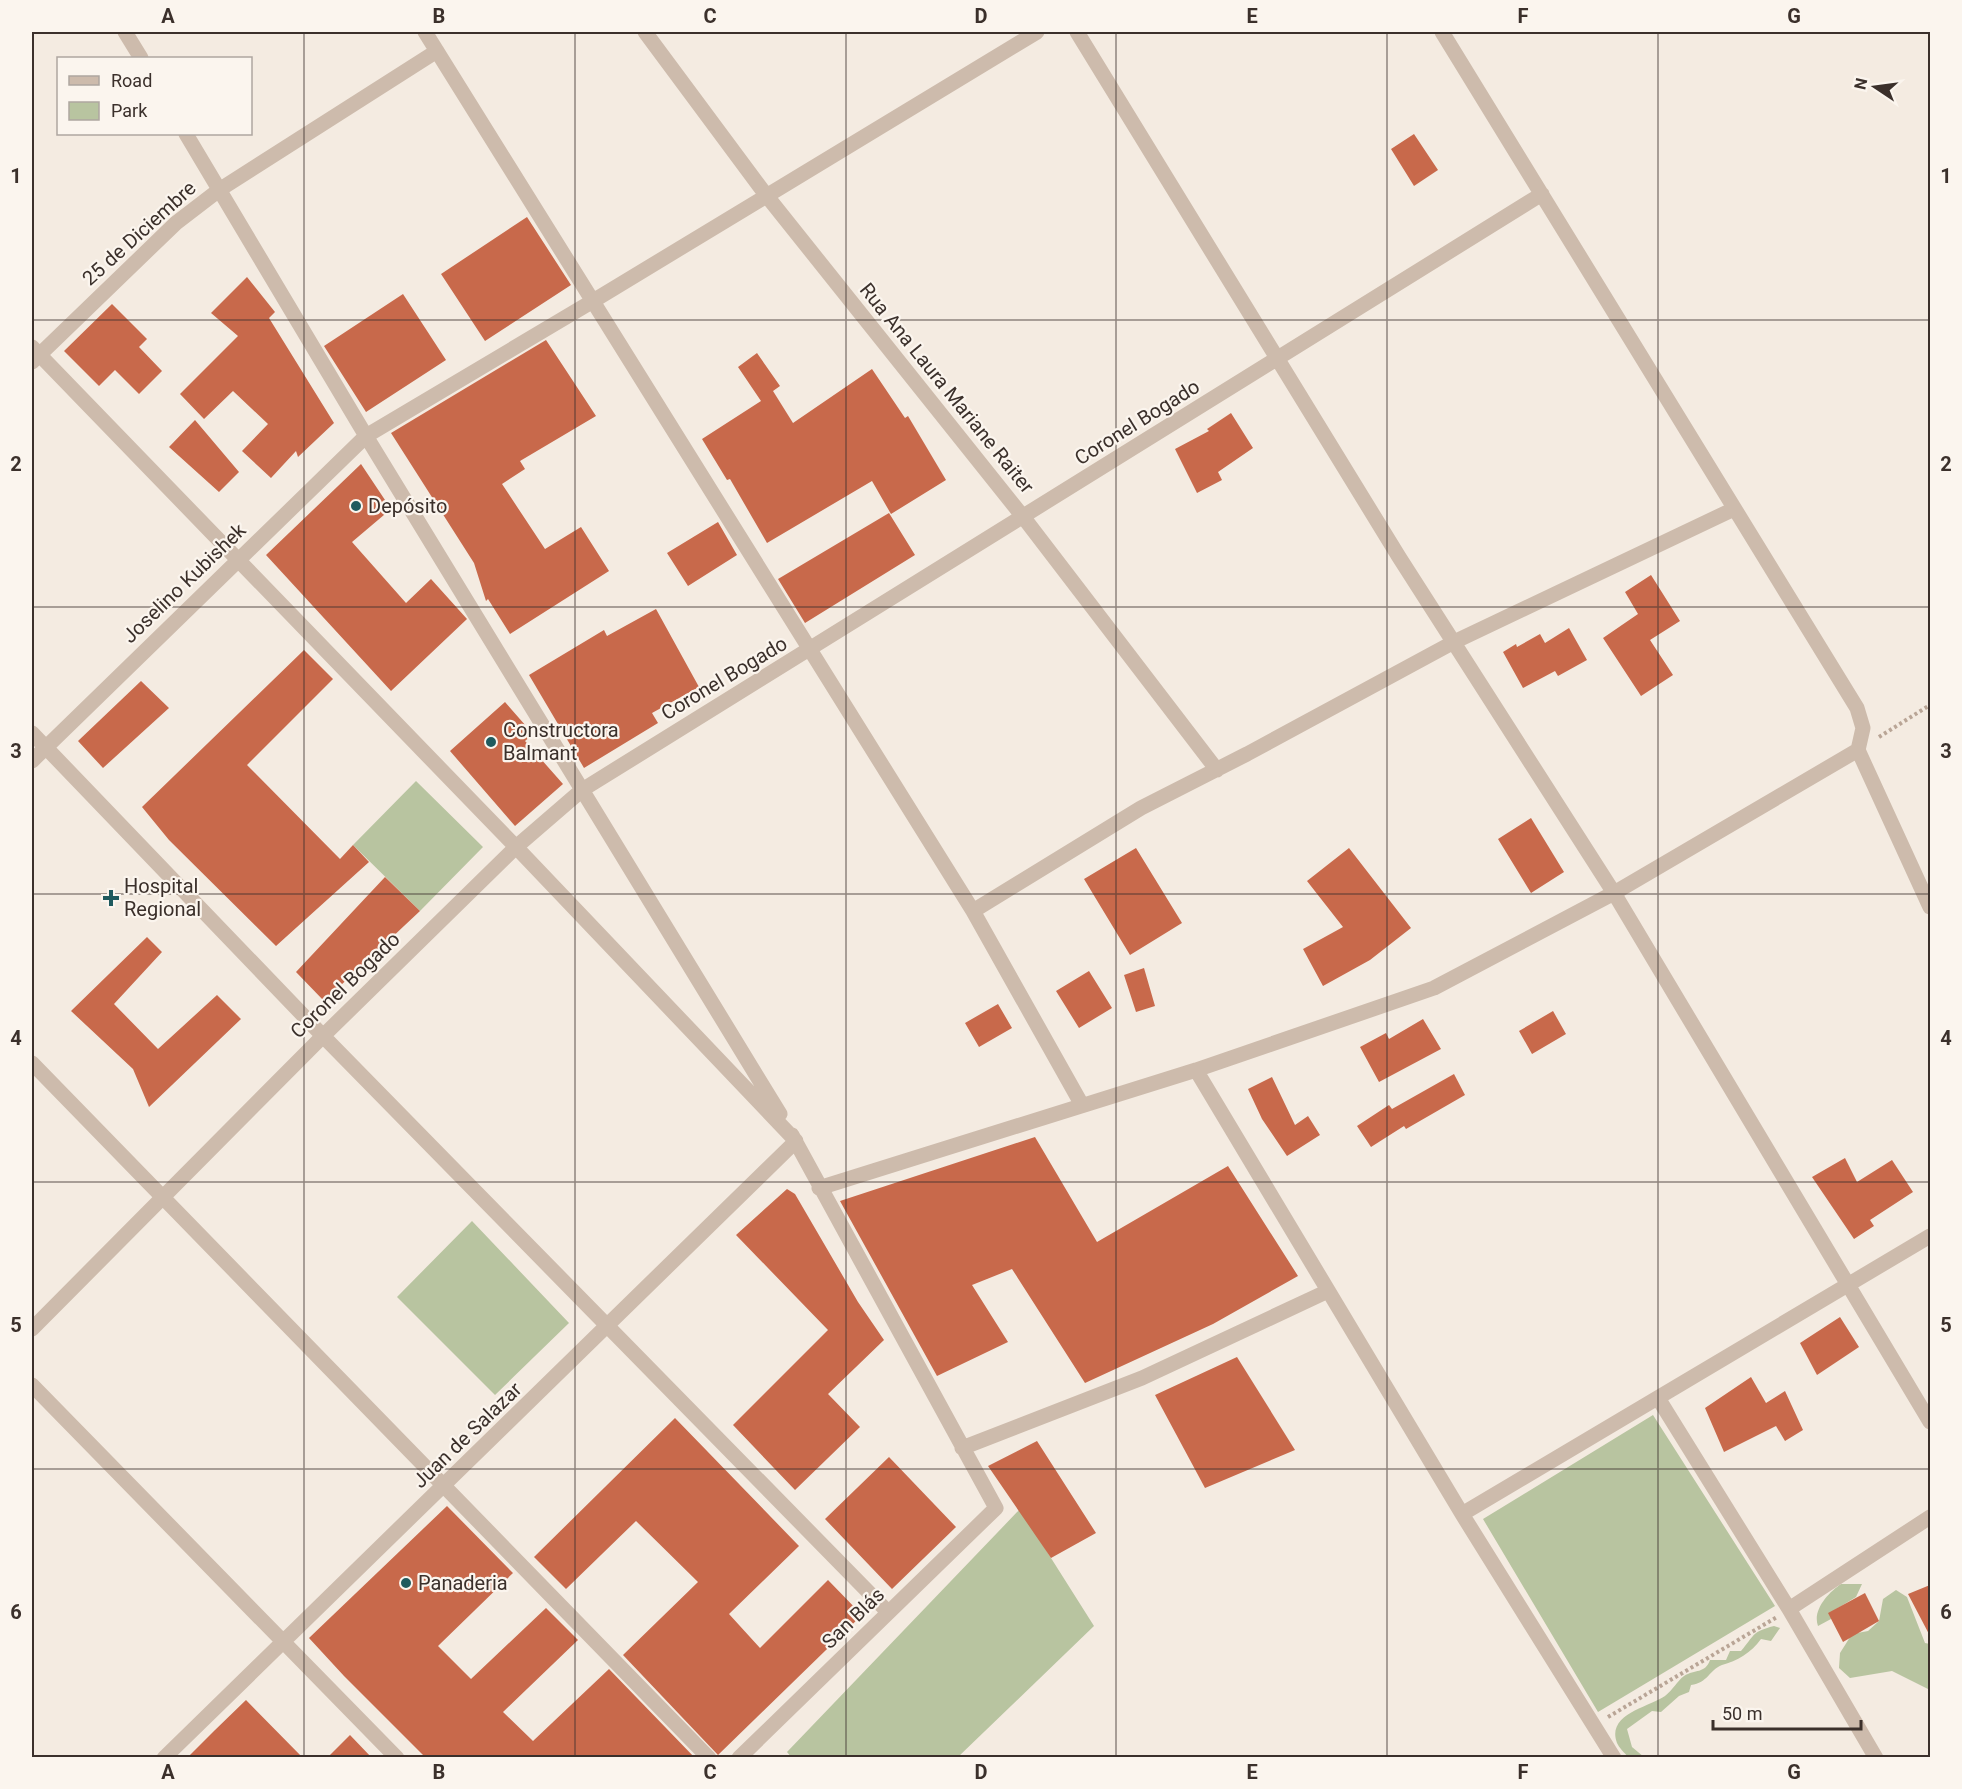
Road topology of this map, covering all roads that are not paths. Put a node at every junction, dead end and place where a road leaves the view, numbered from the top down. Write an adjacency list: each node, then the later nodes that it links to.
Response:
1 (125, 32): 8 (street)
2 (424, 32): 7 (street)
3 (645, 32): 12 (street, Rua Ana Laura Mariane Raiter)
4 (1036, 32): 12 (street, Joselino Kubishek)
5 (1077, 32): 15 (street)
6 (1442, 32): 11 (street)
7 (437, 51): 10 (street, 25 de Diciembre); 13 (street)
8 (140, 57)
9 (187, 135): 10 (street)
10 (219, 190): 14 (street, 25 de Diciembre); 16 (street)
11 (1542, 194): 15 (street, Coronel Bogado); 17 (street)
12 (766, 195): 13 (street, Joselino Kubishek); 18 (street, Rua Ana Laura Mariane Raiter)
13 (593, 302): 16 (street, Joselino Kubishek); 21 (street)
14 (34, 354): 19 (street)
15 (1277, 359): 18 (street, Coronel Bogado); 20 (street)
16 (366, 436): 19 (street, Joselino Kubishek); 27 (street)
17 (1734, 508): 20 (street); 24 (street)
18 (1024, 518): 21 (street, Coronel Bogado); 26 (street, Rua Ana Laura Mariane Raiter)
19 (237, 561): 23 (street, Joselino Kubishek); 28 (street)
20 (1454, 642): 26 (street); 29 (street)
21 (810, 650): 27 (street, Coronel Bogado); 31 (street)
22 (32, 733): 23 (street)
23 (45, 748): 25 (street, Joselino Kubishek); 32 (street)
24 (1858, 750): 29 (street); 30 (street)
25 (32, 761)
26 (1217, 770): 31 (street)
27 (582, 790): 28 (street, Coronel Bogado); 36 (street)
28 (516, 847): 32 (street, Coronel Bogado); 36 (street)
29 (1614, 893): 34 (street); 40 (street)
30 (1930, 907)
31 (972, 911): 35 (street)
32 (323, 1036): 38 (street, Coronel Bogado); 42 (street)
33 (32, 1063): 38 (street)
34 (1196, 1070): 35 (street); 41 (street)
35 (1082, 1105): 37 (street)
36 (796, 1141): 37 (street); 42 (street, Juan de Salazar)
37 (819, 1188): 47 (street)
38 (161, 1196): 43 (street, Coronel Bogado); 48 (street)
39 (1930, 1236): 40 (street)
40 (1849, 1286): 45 (street); 46 (street)
41 (1328, 1291): 47 (street); 49 (street)
42 (608, 1328): 48 (street, Juan de Salazar); 52 (street)
43 (32, 1329)
44 (32, 1385): 53 (street)
45 (1658, 1398): 49 (street); 51 (street)
46 (1930, 1422)
47 (962, 1448): 52 (street, San Blás)
48 (445, 1486): 53 (street, Juan de Salazar); 56 (street)
49 (1462, 1514): 58 (street)
50 (1930, 1517): 51 (street)
51 (1789, 1609): 59 (street)
52 (888, 1612): 57 (street, San Blás)
53 (284, 1642): 54 (street, Juan de Salazar); 55 (street)
54 (164, 1758)
55 (397, 1758)
56 (708, 1758)
57 (739, 1758)
58 (1614, 1758)
59 (1876, 1758)

